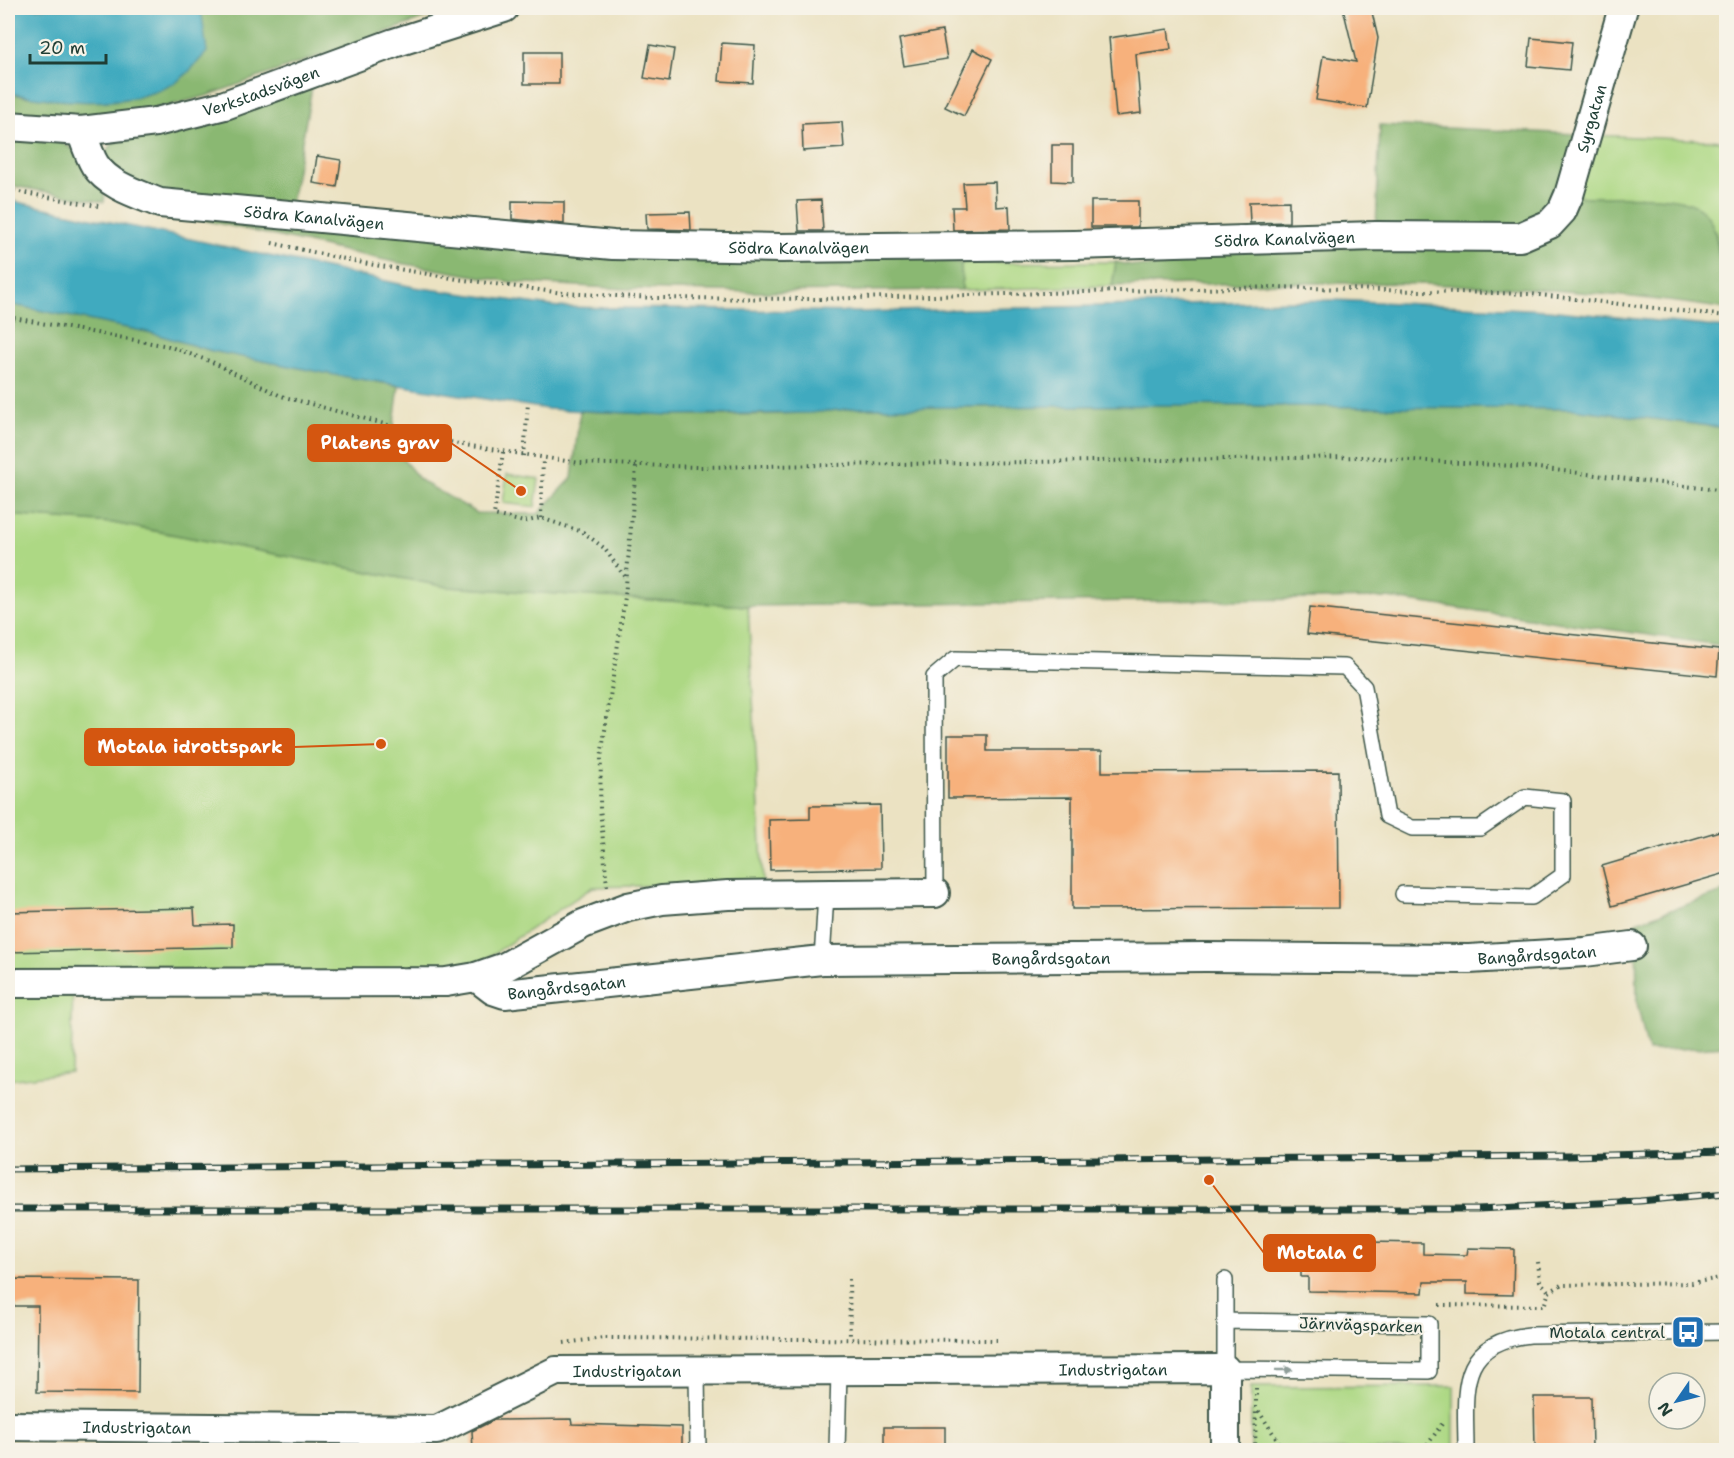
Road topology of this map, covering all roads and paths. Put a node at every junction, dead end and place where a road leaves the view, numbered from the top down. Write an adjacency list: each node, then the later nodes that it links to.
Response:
1 (504, 8): 4 (street, Verkstadsvägen)
2 (1623, 8): 7 (street, Syrgatan)
3 (8, 126): 4 (street, Verkstadsvägen)
4 (81, 131): 7 (street, Södra Kanalvägen)
5 (8, 190): 6 (path)
6 (105, 207)
7 (1550, 224)
8 (262, 240): 9 (path)
9 (1726, 316)
10 (8, 317): 12 (path)
11 (528, 403): 13 (path)
12 (503, 452): 13 (path); 17 (path)
13 (524, 456): 14 (path)
14 (543, 459): 15 (path); 17 (path)
15 (636, 467): 16 (path); 18 (path)
16 (1726, 491)
17 (541, 518): 18 (path)
18 (625, 578): 22 (path)
19 (935, 893): 20 (street, Bangårdsgatan); 21 (lane)
20 (826, 894): 22 (street, Bangårdsgatan); 24 (lane)
21 (1403, 894)
22 (610, 914): 25 (street, Bangårdsgatan)
23 (1632, 946): 24 (street, Bangårdsgatan)
24 (822, 960): 25 (street, Bangårdsgatan)
25 (476, 977): 26 (street, Bangårdsgatan)
26 (8, 983)
27 (1538, 1262): 31 (path)
28 (1726, 1277): 31 (path)
29 (849, 1279): 35 (path)
30 (1225, 1280): 32 (lane)
31 (1549, 1292): 33 (path)
32 (1225, 1321): 33 (lane, Järnvägsparken); 36 (lane)
33 (1430, 1324): 36 (lane, Järnvägsparken, one-way to 33)
34 (1726, 1332): 46 (lane)
35 (850, 1339)
36 (1225, 1369): 38 (street, Industrigatan); 44 (street)
37 (697, 1371): 38 (street, Industrigatan); 41 (street, Industrigatan); 42 (lane)
38 (839, 1371): 43 (lane)
39 (1256, 1407): 45 (path)
40 (8, 1426): 41 (street, Industrigatan)
41 (436, 1440)
42 (698, 1450)
43 (837, 1450)
44 (1226, 1450)
45 (1255, 1450)
46 (1467, 1450)

